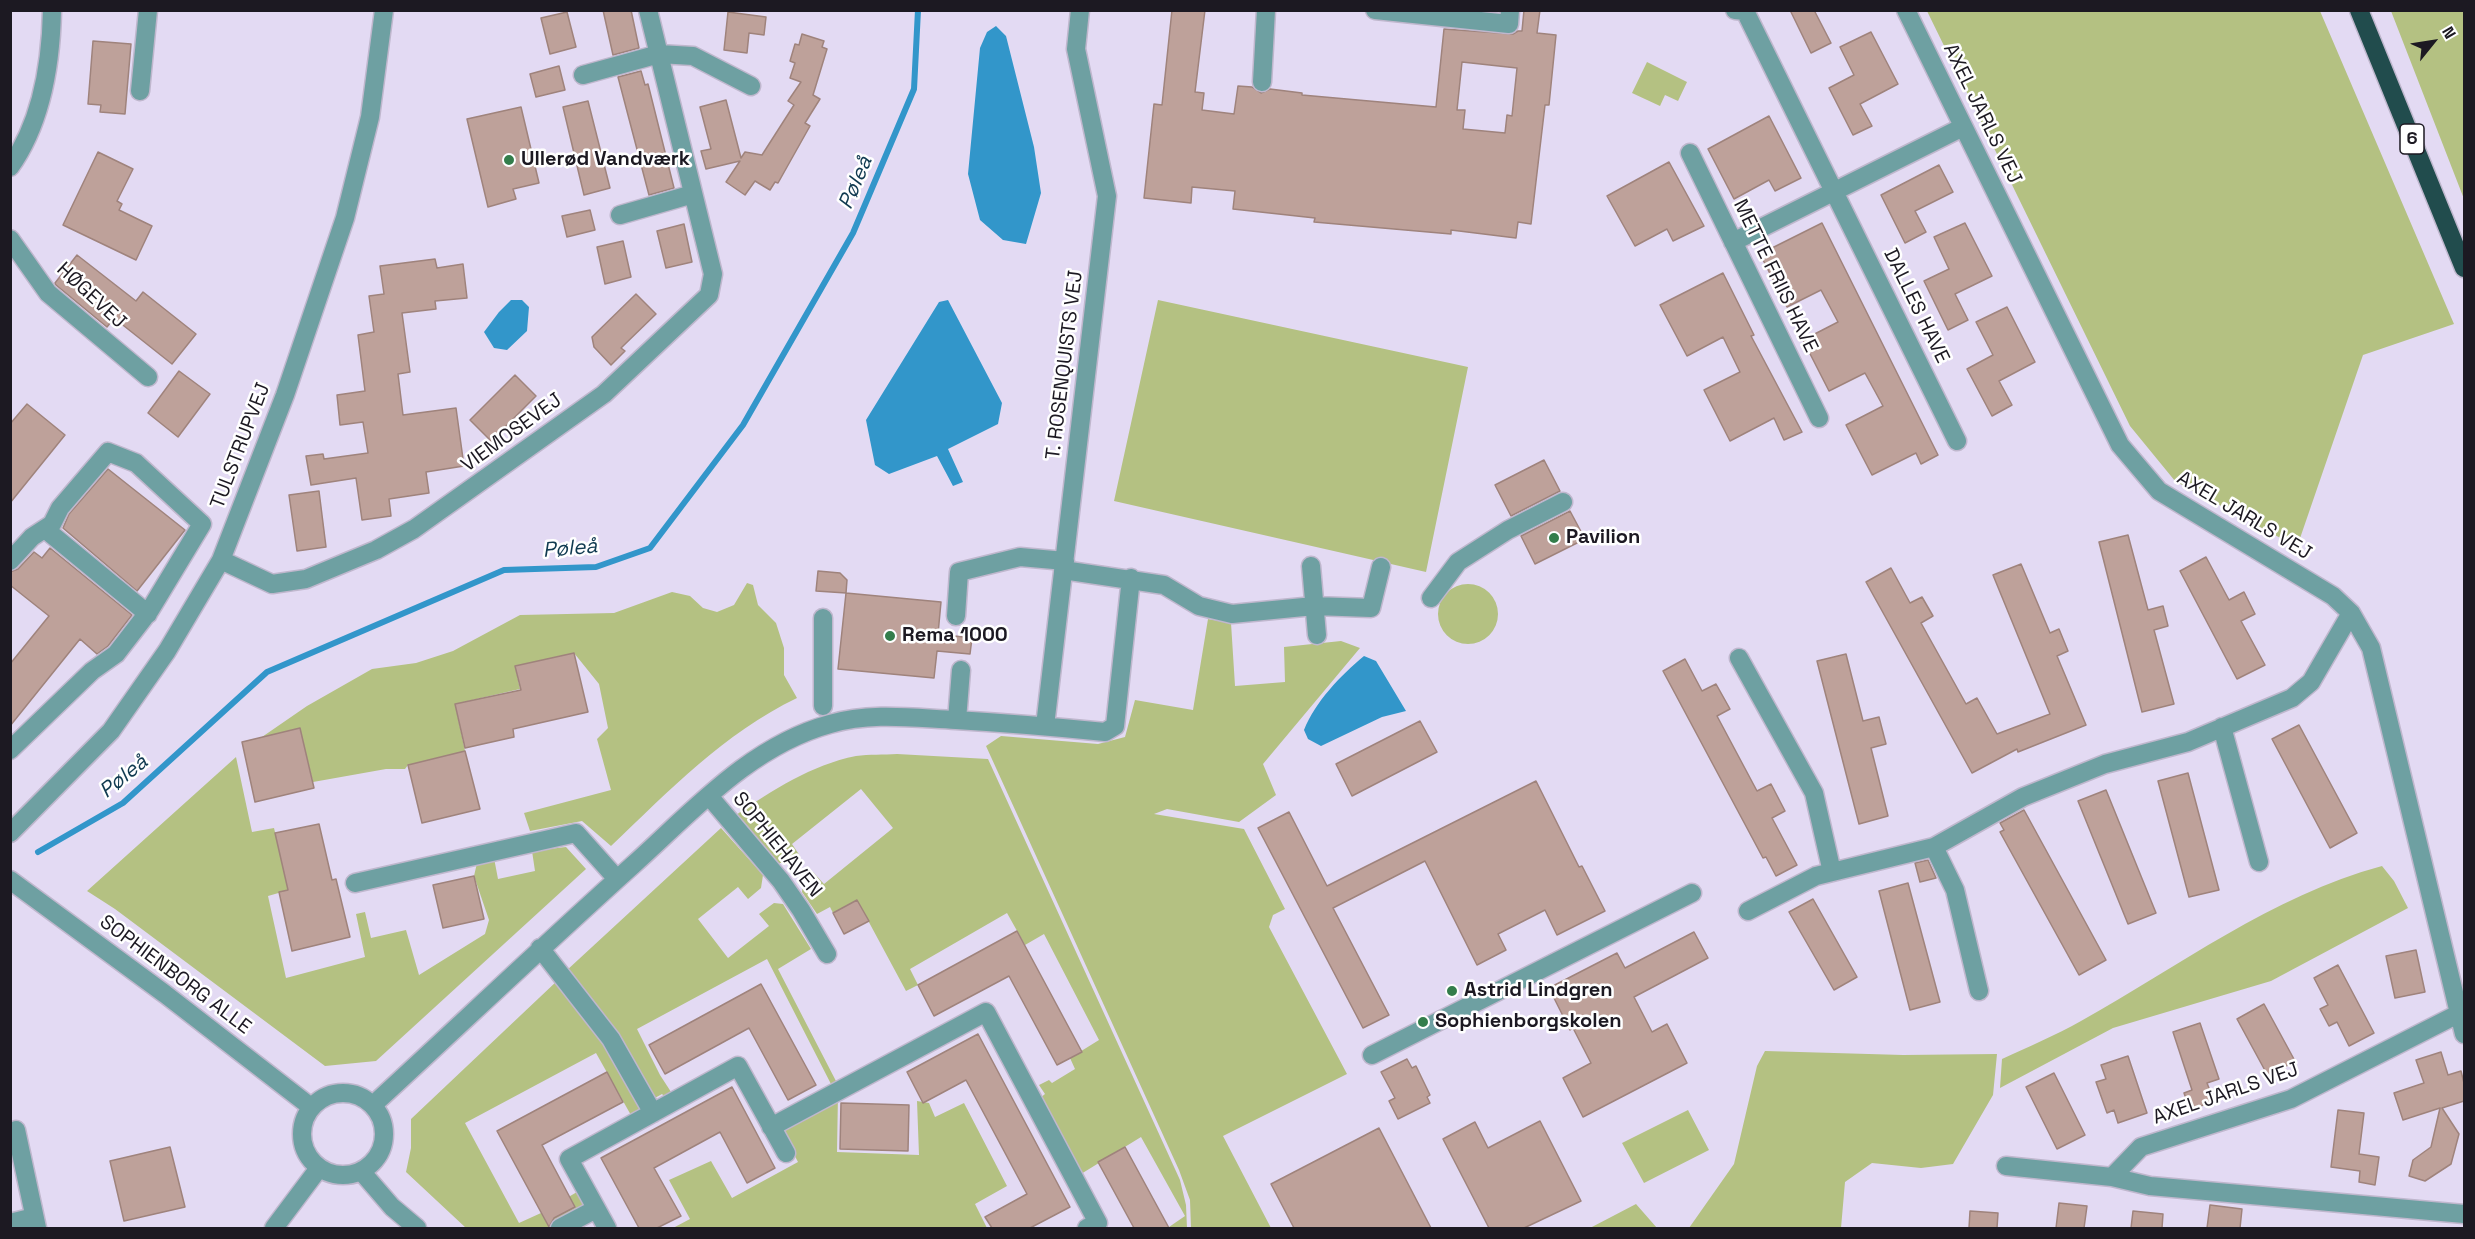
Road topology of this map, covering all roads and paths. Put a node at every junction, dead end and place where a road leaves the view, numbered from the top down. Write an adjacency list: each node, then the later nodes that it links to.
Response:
1 (52, 10): 19 (street)
2 (148, 10): 16 (street)
3 (384, 10): 31 (street, TULSTRUPVEJ)
4 (648, 10): 12 (street, VIEMOSEVEJ)
5 (1080, 10): 33 (street, T. ROSENQUISTS VEJ)
6 (1266, 10): 14 (street)
7 (1375, 10): 8 (street)
8 (1510, 10)
9 (1735, 10): 20 (street, DALLES HAVE)
10 (1906, 10): 17 (street, AXEL JARLS VEJ)
11 (2359, 10): 25 (highway, 6)
12 (658, 54): 13 (street); 15 (street); 21 (street, VIEMOSEVEJ)
13 (582, 75)
14 (1262, 82)
15 (751, 86)
16 (140, 91)
17 (1963, 127): 20 (street); 39 (street, AXEL JARLS VEJ)
18 (1690, 153): 24 (street, METTE FRIIS HAVE)
19 (10, 167)
20 (1833, 190): 24 (street); 28 (street, DALLES HAVE)
21 (693, 194): 22 (street); 31 (street, VIEMOSEVEJ)
22 (620, 215)
23 (10, 239): 26 (street, HØGEVEJ)
24 (1733, 242): 27 (street, METTE FRIIS HAVE)
25 (2464, 268)
26 (148, 377)
27 (1819, 418)
28 (1957, 441)
29 (1563, 502): 37 (street)
30 (45, 529): 32 (street); 40 (street); 40 (street)
31 (221, 560): 52 (street, TULSTRUPVEJ)
32 (10, 561)
33 (1064, 566): 36 (street); 41 (street); 48 (street, T. ROSENQUISTS VEJ)
34 (1311, 566): 38 (street)
35 (1381, 567): 38 (street)
36 (1131, 578): 38 (street); 48 (street)
37 (1431, 598)
38 (1314, 606): 43 (street)
39 (2350, 613): 49 (street); 64 (street, AXEL JARLS VEJ)
40 (148, 614): 50 (street)
41 (956, 616)
42 (823, 618): 46 (street)
43 (1317, 635)
44 (1739, 658): 55 (street)
45 (961, 670): 47 (street)
46 (823, 706)
47 (957, 720): 48 (street); 51 (street)
48 (1045, 726)
49 (2222, 727): 53 (street); 54 (street)
50 (10, 750)
51 (709, 796): 56 (street); 62 (street, SOPHIEHAVEN)
52 (10, 833)
53 (1934, 847): 55 (street); 63 (street)
54 (2259, 862)
55 (1832, 872): 60 (street)
56 (616, 879): 58 (street); 61 (street)
57 (10, 880): 68 (street, SOPHIENBORG ALLE)
58 (355, 883)
59 (1692, 893): 66 (street)
60 (1748, 911)
61 (540, 948): 67 (street); 69 (street)
62 (826, 954)
63 (1979, 991)
64 (2458, 1014): 65 (street, AXEL JARLS VEJ); 76 (street, AXEL JARLS VEJ)
65 (2464, 1035)
66 (1372, 1055)
67 (373, 1105): 68 (street); 75 (street)
68 (311, 1107): 74 (street)
69 (653, 1113): 70 (street); 77 (street)
70 (771, 1127): 72 (street); 85 (street)
71 (16, 1130): 80 (street)
72 (786, 1153)
73 (2006, 1166): 76 (street)
74 (319, 1168): 75 (street); 81 (street)
75 (361, 1171): 82 (street)
76 (2112, 1177): 78 (street)
77 (596, 1209): 83 (street); 84 (street)
78 (2464, 1214)
79 (10, 1222): 80 (street)
80 (36, 1222)
81 (274, 1228)
82 (417, 1228)
83 (560, 1228)
84 (607, 1228)
85 (1087, 1228)

